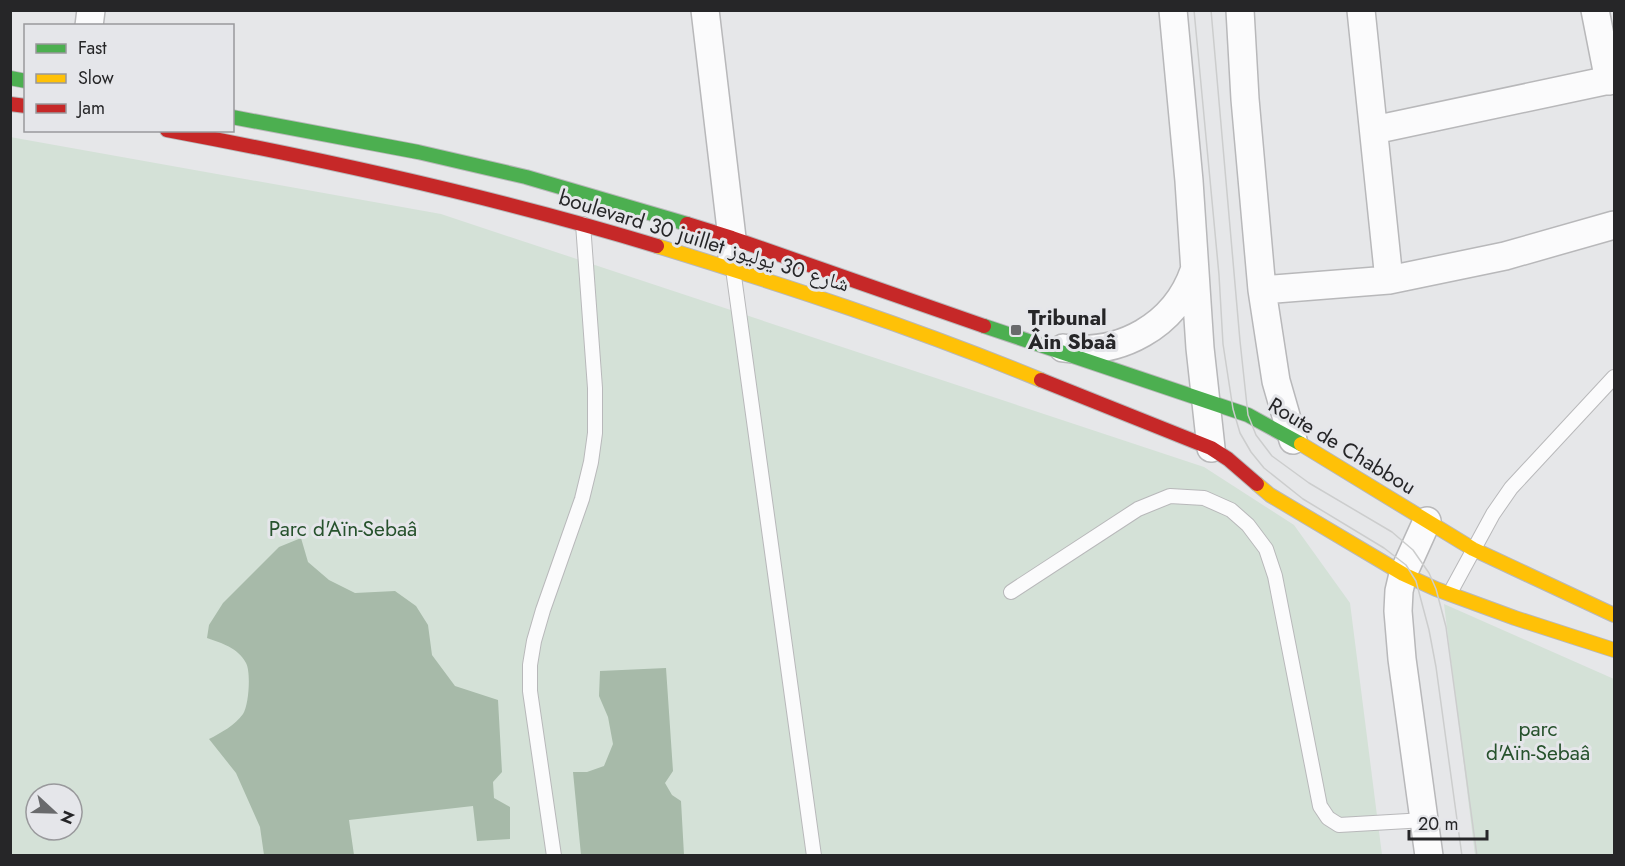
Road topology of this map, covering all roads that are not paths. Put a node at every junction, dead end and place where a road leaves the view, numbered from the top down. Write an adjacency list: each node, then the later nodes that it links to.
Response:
1 (705, 10): 12 (street)
2 (1173, 10): 13 (street)
3 (1240, 10): 16 (street)
4 (1361, 10): 8 (street)
5 (1595, 10): 6 (street)
6 (1612, 80): 8 (street)
7 (234, 117): 10 (street, boulevard 30 juillet شارع 30 يوليوز)
8 (1374, 130): 15 (street)
9 (177, 132): 10 (street, boulevard 30 juillet شارع 30 يوليوز)
10 (582, 209): 12 (street, boulevard 30 juillet شارع 30 يوليوز); 14 (street, boulevard 30 juillet شارع 30 يوليوز); 30 (lane)
11 (1614, 225): 15 (street)
12 (732, 238): 14 (street); 17 (street, boulevard 30 juillet شارع 30 يوليوز)
13 (1196, 267): 17 (street); 19 (street)
14 (733, 269): 21 (street, boulevard 30 juillet شارع 30 يوليوز); 31 (lane)
15 (1389, 280): 16 (street)
16 (1262, 290): 20 (street)
17 (1035, 344): 19 (street, Route de Chabbou)
18 (1614, 377): 23 (lane)
19 (1205, 400): 20 (street, Route de Chabbou); 21 (street)
20 (1293, 440): 22 (street, Route de Chabbou)
21 (1210, 448): 24 (street)
22 (1427, 521): 23 (street, Route de Chabbou); 24 (street)
23 (1473, 549): 26 (lane); 27 (street, Route de Chabbou)
24 (1403, 574): 26 (street); 29 (street)
25 (1011, 592): 29 (lane)
26 (1450, 593): 28 (street)
27 (1614, 615)
28 (1614, 650)
29 (1425, 820): 32 (street)
30 (554, 855)
31 (814, 855)
32 (1429, 855)

